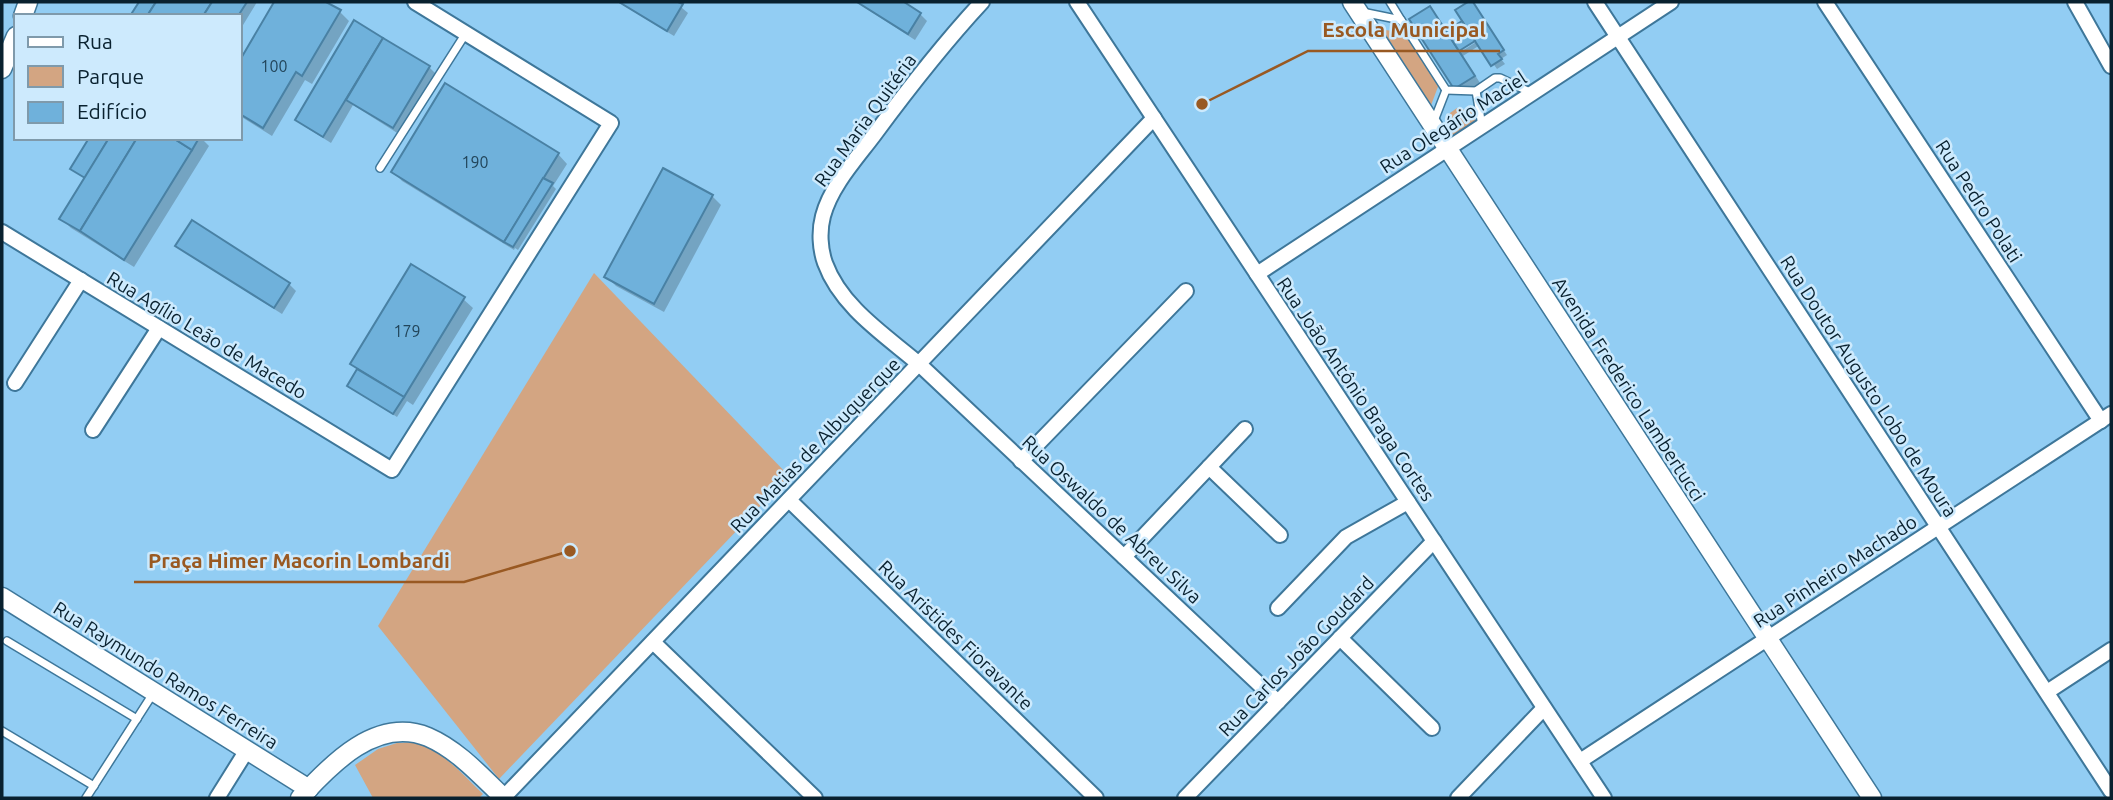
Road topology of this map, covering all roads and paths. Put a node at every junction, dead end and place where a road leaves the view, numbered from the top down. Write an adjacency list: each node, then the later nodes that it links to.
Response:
1 (415, 2): 11 (street)
2 (1077, 2): 19 (street, Rua João Antônio Braga Cortes)
3 (1390, 2): 10 (lane)
4 (1595, 2): 12 (street, Rua Doutor Augusto Lobo de Moura)
5 (1671, 2): 12 (street, Rua Olegário Maciel)
6 (1825, 2): 31 (street, Rua Pedro Polati)
7 (2075, 2): 14 (street)
8 (978, 3): 29 (street, Rua Maria Quitéria)
9 (1355, 6): 10 (lane); 20 (street, Avenida Frederico Lambertucci)
10 (1401, 20): 16 (lane)
11 (466, 33): 23 (lane); 28 (street, Rua Agílio Leão de Macedo)
12 (1618, 37): 18 (street, Rua Olegário Maciel); 38 (street, Rua Doutor Augusto Lobo de Moura)
13 (14, 41): 15 (street)
14 (2111, 66)
15 (2, 69)
16 (1446, 90): 17 (lane); 20 (lane)
17 (1476, 91): 18 (lane); 21 (lane)
18 (1532, 93): 21 (street, Rua Olegário Maciel)
19 (1154, 118): 25 (street, Rua João Antônio Braga Cortes); 29 (street, Rua Matias de Albuquerque)
20 (1432, 125): 22 (street, Avenida Frederico Lambertucci)
21 (1482, 126): 22 (street, Rua Olegário Maciel)
22 (1448, 148): 25 (street, Rua Olegário Maciel); 45 (street, Avenida Frederico Lambertucci)
23 (380, 168)
24 (2, 232): 26 (street, Rua Agílio Leão de Macedo)
25 (1257, 274): 37 (street, Rua João Antônio Braga Cortes)
26 (81, 280): 28 (street, Rua Agílio Leão de Macedo); 30 (street)
27 (1186, 290): 34 (street)
28 (159, 328): 33 (street)
29 (919, 364): 34 (street, Rua Oswaldo de Abreu Silva); 36 (street, Rua Matias de Albuquerque)
30 (15, 383)
31 (2106, 417): 38 (street, Rua Pinheiro Machado)
32 (1245, 429): 35 (street)
33 (93, 430)
34 (1021, 461): 41 (street, Rua Oswaldo de Abreu Silva)
35 (1209, 467): 39 (street); 41 (street)
36 (789, 500): 47 (street, Rua Matias de Albuquerque); 65 (street, Rua Aristides Fioravante)
37 (1408, 502): 40 (street, Rua João Antônio Braga Cortes); 43 (street)
38 (1939, 527): 45 (street, Rua Pinheiro Machado); 50 (street, Rua Doutor Augusto Lobo de Moura)
39 (1280, 535)
40 (1434, 541): 44 (street, Rua Carlos João Goudard); 52 (street, Rua João Antônio Braga Cortes)
41 (1124, 557): 51 (street, Rua Oswaldo de Abreu Silva)
42 (2, 597): 49 (street, Rua Raymundo Ramos Ferreira)
43 (1278, 608)
44 (1340, 639): 51 (street, Rua Carlos João Goudard); 54 (street)
45 (1768, 639): 57 (street, Rua Pinheiro Machado); 69 (street, Avenida Frederico Lambertucci)
46 (6, 640): 53 (lane)
47 (653, 642): 63 (street, Rua Matias de Albuquerque); 64 (street)
48 (2111, 650): 50 (street)
49 (154, 692): 53 (lane); 56 (street, Rua Raymundo Ramos Ferreira)
50 (2047, 692): 59 (street, Rua Doutor Augusto Lobo de Moura)
51 (1278, 702): 66 (street, Rua Carlos João Goudard)
52 (1544, 708): 57 (street, Rua João Antônio Braga Cortes); 67 (street)
53 (137, 719): 58 (lane)
54 (1432, 728)
55 (2, 731): 58 (lane)
56 (247, 750): 60 (street, Rua Raymundo Ramos Ferreira); 62 (street)
57 (1580, 761): 68 (street, Rua João Antônio Braga Cortes)
58 (93, 786): 61 (lane)
59 (2111, 791)
60 (304, 793): 63 (street)
61 (86, 798)
62 (217, 798)
63 (504, 798)
64 (815, 798)
65 (1096, 798)
66 (1185, 798)
67 (1458, 798)
68 (1604, 798)
69 (1872, 798)

